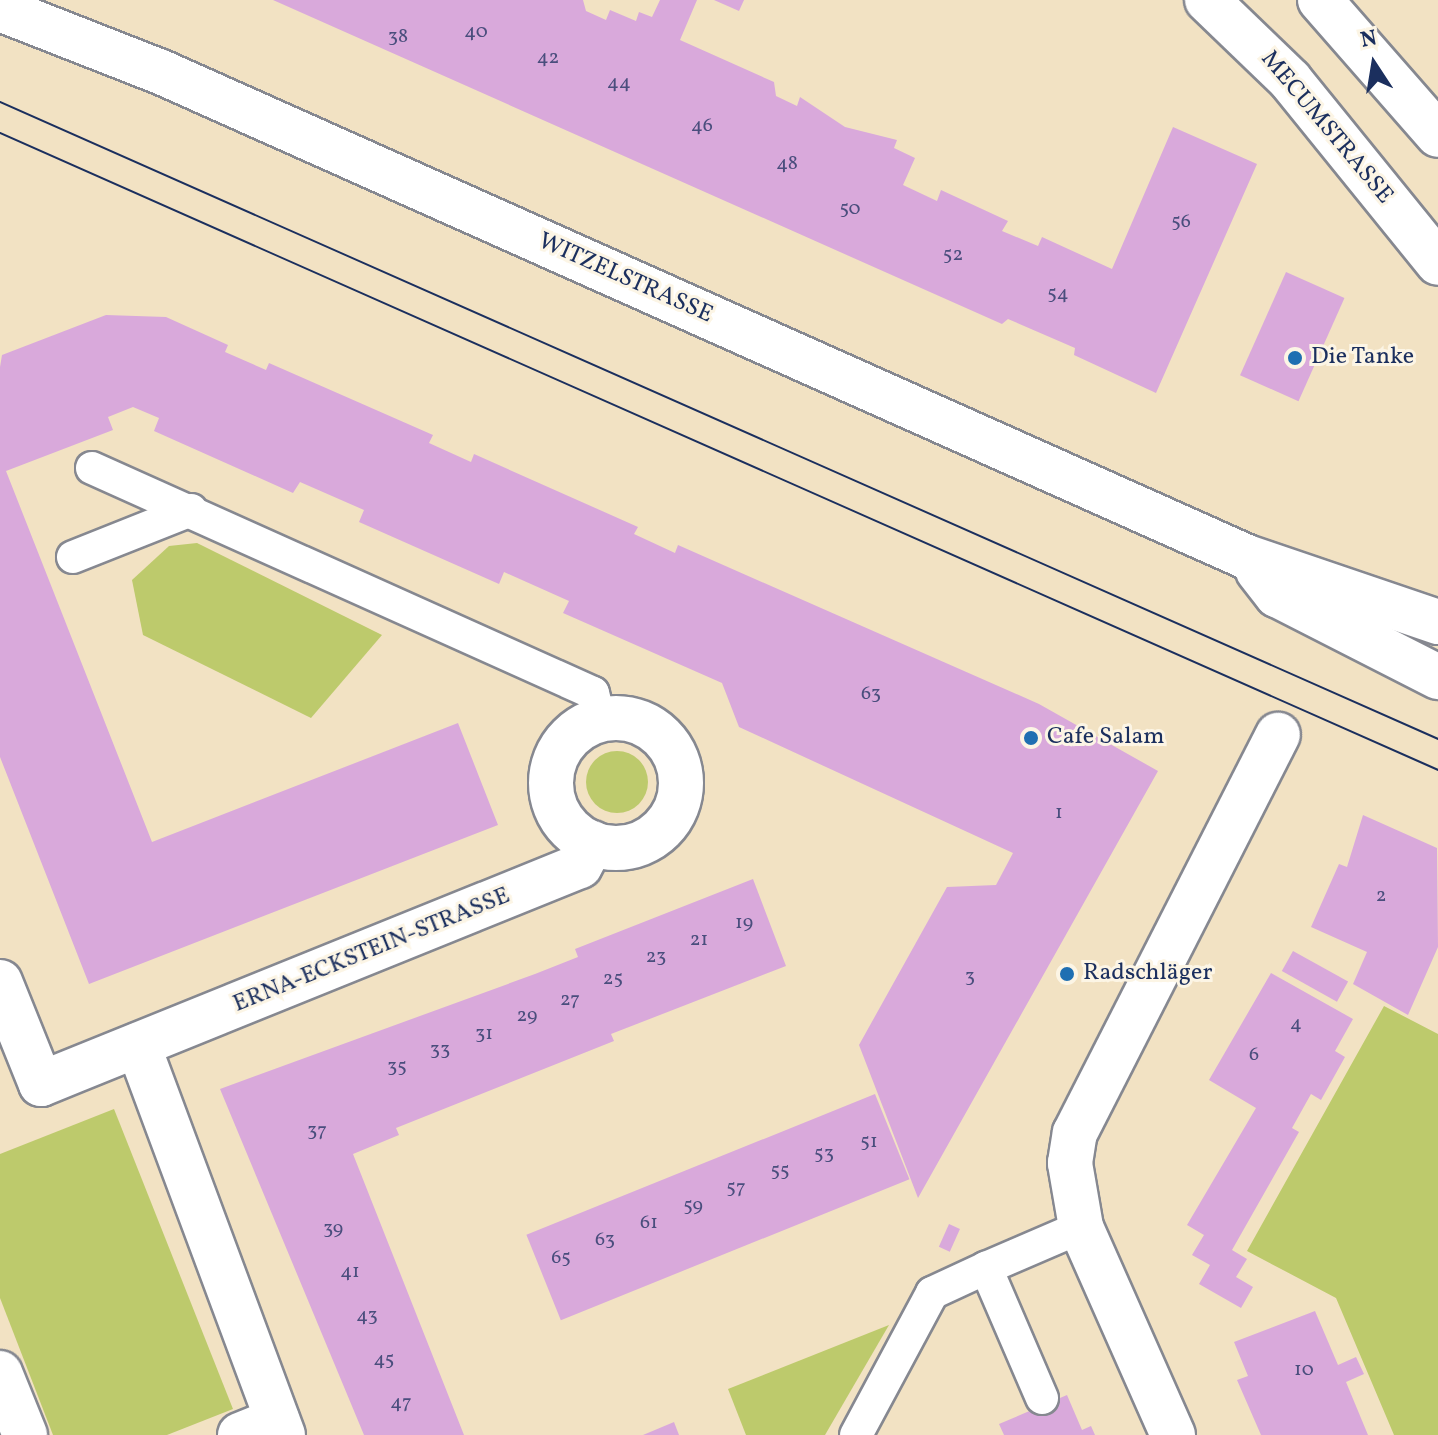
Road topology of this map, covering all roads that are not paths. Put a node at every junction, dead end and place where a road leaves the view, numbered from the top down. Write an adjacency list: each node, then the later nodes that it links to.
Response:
1 (1207, 0): 5 (street, MECUMSTRASSE)
2 (1320, 0): 4 (street)
3 (2, 14): 9 (street, WITZELSTRASSE)
4 (1438, 135)
5 (1438, 263)
6 (92, 468): 7 (lane)
7 (191, 510): 8 (lane); 12 (lane)
8 (73, 557)
9 (1247, 557): 10 (street, WITZELSTRASSE); 11 (street, WITZELSTRASSE)
10 (1438, 622)
11 (1438, 677)
12 (600, 721): 14 (street); 14 (street)
13 (1278, 735): 17 (street)
14 (592, 843): 16 (street, ERNA-ECKSTEIN-STRASSE)
15 (4, 1000): 16 (street, ERNA-ECKSTEIN-STRASSE)
16 (138, 1045): 21 (street)
17 (1081, 1227): 18 (lane); 24 (street)
18 (986, 1268): 20 (lane); 23 (lane)
19 (0, 1373): 22 (street)
20 (1042, 1398)
21 (267, 1430)
22 (25, 1435)
23 (856, 1435)
24 (1173, 1435)

